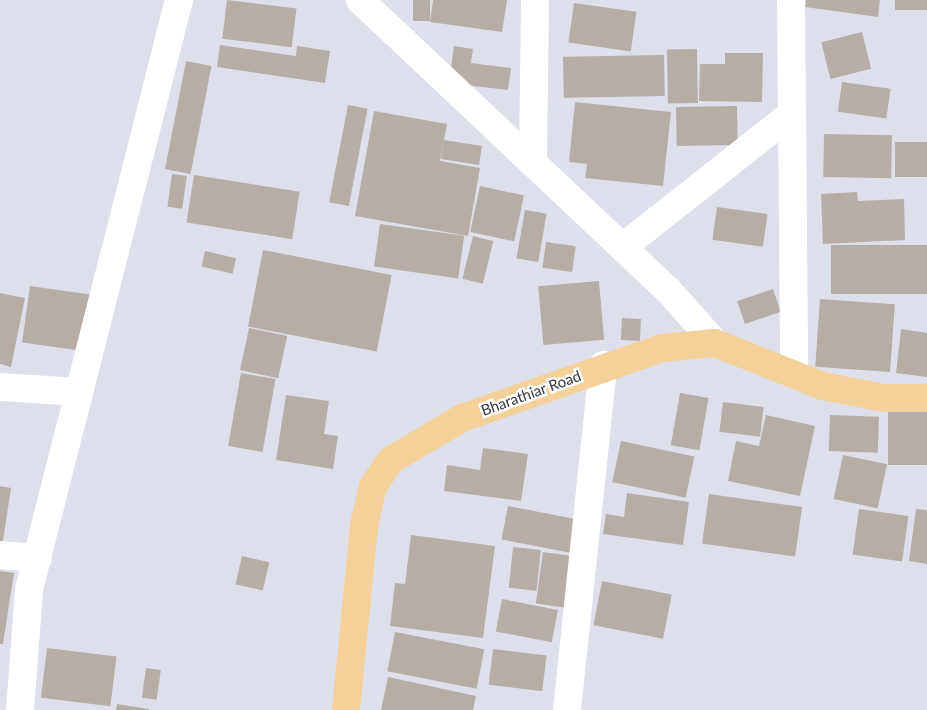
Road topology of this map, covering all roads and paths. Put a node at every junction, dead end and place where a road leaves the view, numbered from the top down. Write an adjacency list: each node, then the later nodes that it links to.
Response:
1 (179, 0): 12 (street)
2 (360, 0): 6 (street)
3 (536, 0): 6 (street)
4 (791, 0): 5 (street)
5 (790, 114): 7 (street); 10 (street)
6 (533, 164): 7 (street)
7 (623, 247): 8 (street)
8 (714, 343): 9 (main road, Bharathiar Road); 10 (main road, Bharathiar Road)
9 (603, 365): 17 (main road, Bharathiar Road); 18 (street)
10 (794, 374): 13 (main road, Bharathiar Road)
11 (0, 387): 12 (street)
12 (79, 392): 15 (street)
13 (927, 398)
14 (0, 556): 15 (street)
15 (38, 558): 16 (street)
16 (20, 710)
17 (346, 710)
18 (567, 710)

